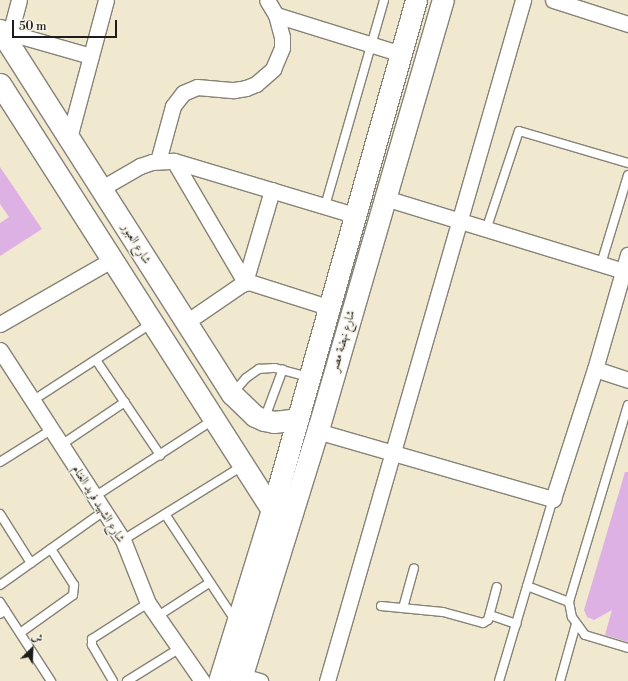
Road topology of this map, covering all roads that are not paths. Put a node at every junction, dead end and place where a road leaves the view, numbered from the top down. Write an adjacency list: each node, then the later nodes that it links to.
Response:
1 (19, 0): 11 (street)
2 (106, 0): 14 (street)
3 (267, 0): 9 (street)
4 (384, 0): 12 (lane)
5 (416, 0): 13 (street, شارع نهضة مصر)
6 (443, 0): 23 (street, شارع نهضة مصر)
7 (523, 0): 26 (street)
8 (553, 0): 10 (street)
9 (276, 15): 12 (street); 17 (street)
10 (628, 24)
11 (6, 35): 14 (street); 16 (street, شارع العبور)
12 (371, 44): 13 (street); 24 (lane)
13 (401, 54): 25 (street, شارع نهضة مصر)
14 (91, 56): 16 (street)
15 (1, 88): 29 (street)
16 (69, 138): 21 (street, شارع العبور)
17 (158, 161): 18 (street); 21 (street)
18 (174, 161): 22 (street); 33 (street)
19 (628, 163): 27 (lane)
20 (628, 175): 30 (lane)
21 (102, 188): 32 (street, شارع العبور)
22 (272, 190): 24 (street); 33 (street)
23 (385, 198): 26 (street); 53 (street, شارع نهضة مصر)
24 (325, 206): 25 (street)
25 (354, 215): 35 (street, شارع نهضة مصر)
26 (458, 221): 27 (street); 55 (street)
27 (486, 230): 30 (street)
28 (628, 255): 31 (street)
29 (113, 259): 34 (street); 38 (street)
30 (601, 264): 31 (street)
31 (624, 271): 41 (street)
32 (157, 279): 34 (street); 37 (street, شارع العبور)
33 (245, 282): 35 (street); 37 (street)
34 (135, 293): 36 (street)
35 (328, 307): 43 (street, شارع نهضة مصر)
36 (153, 323): 40 (lane); 50 (street)
37 (186, 323): 45 (street, شارع العبور)
38 (0, 324)
39 (0, 350): 46 (street, شارع الشهيد فريد الغنام)
40 (96, 360): 46 (lane); 47 (lane)
41 (595, 369): 44 (street); 60 (street)
42 (283, 370): 43 (lane); 45 (lane); 51 (lane)
43 (309, 378): 49 (street, شارع نهضة مصر)
44 (628, 380)
45 (232, 394): 51 (street, شارع العبور)
46 (32, 401): 52 (street, شارع الشهيد فريد الغنام)
47 (125, 402): 54 (lane); 56 (lane)
48 (628, 405): 74 (lane)
49 (298, 419): 51 (street); 61 (street, شارع نهضة مصر)
50 (214, 420): 56 (lane); 58 (street)
51 (264, 420)
52 (51, 430): 54 (street, شارع الشهيد فريد الغنام); 57 (lane)
53 (317, 431): 55 (street); 87 (street, شارع نهضة مصر)
54 (61, 445): 59 (street, شارع الشهيد فريد الغنام)
55 (391, 453): 60 (street); 93 (street)
56 (160, 455): 59 (lane)
57 (0, 462)
58 (244, 464): 61 (street); 64 (lane)
59 (94, 496): 62 (street, شارع الشهيد فريد الغنام)
60 (553, 499): 71 (lane)
61 (272, 510): 81 (street, شارع نهضة مصر)
62 (104, 511): 65 (street, شارع الشهيد فريد الغنام); 66 (lane)
63 (0, 514): 67 (lane)
64 (165, 514): 65 (lane); 69 (lane)
65 (123, 540): 75 (street, شارع الشهيد فريد الغنام)
66 (51, 549): 67 (lane); 84 (lane)
67 (31, 563): 70 (lane)
68 (414, 568): 77 (lane)
69 (209, 583): 80 (lane); 81 (lane)
70 (0, 585)
71 (527, 586): 74 (lane); 82 (lane)
72 (498, 587): 79 (lane)
73 (0, 602): 78 (lane)
74 (569, 602): 83 (lane)
75 (148, 603): 80 (street, شارع الشهيد فريد الغنام); 89 (lane)
76 (381, 606): 77 (lane)
77 (403, 608): 79 (lane)
78 (2, 612): 84 (lane)
79 (490, 615): 82 (lane)
80 (158, 616): 85 (street, شارع الشهيد فريد الغنام)
81 (238, 624): 92 (street, شارع نهضة مصر)
82 (516, 624): 94 (lane)
83 (576, 624): 86 (lane); 95 (lane)
84 (20, 633): 88 (lane)
85 (180, 648): 90 (lane); 91 (street, شارع الشهيد فريد الغنام)
86 (628, 648)
87 (247, 679)
88 (51, 681)
89 (113, 681)
90 (127, 681)
91 (202, 681)
92 (219, 681)
93 (327, 681)
94 (499, 681)
95 (560, 681)

